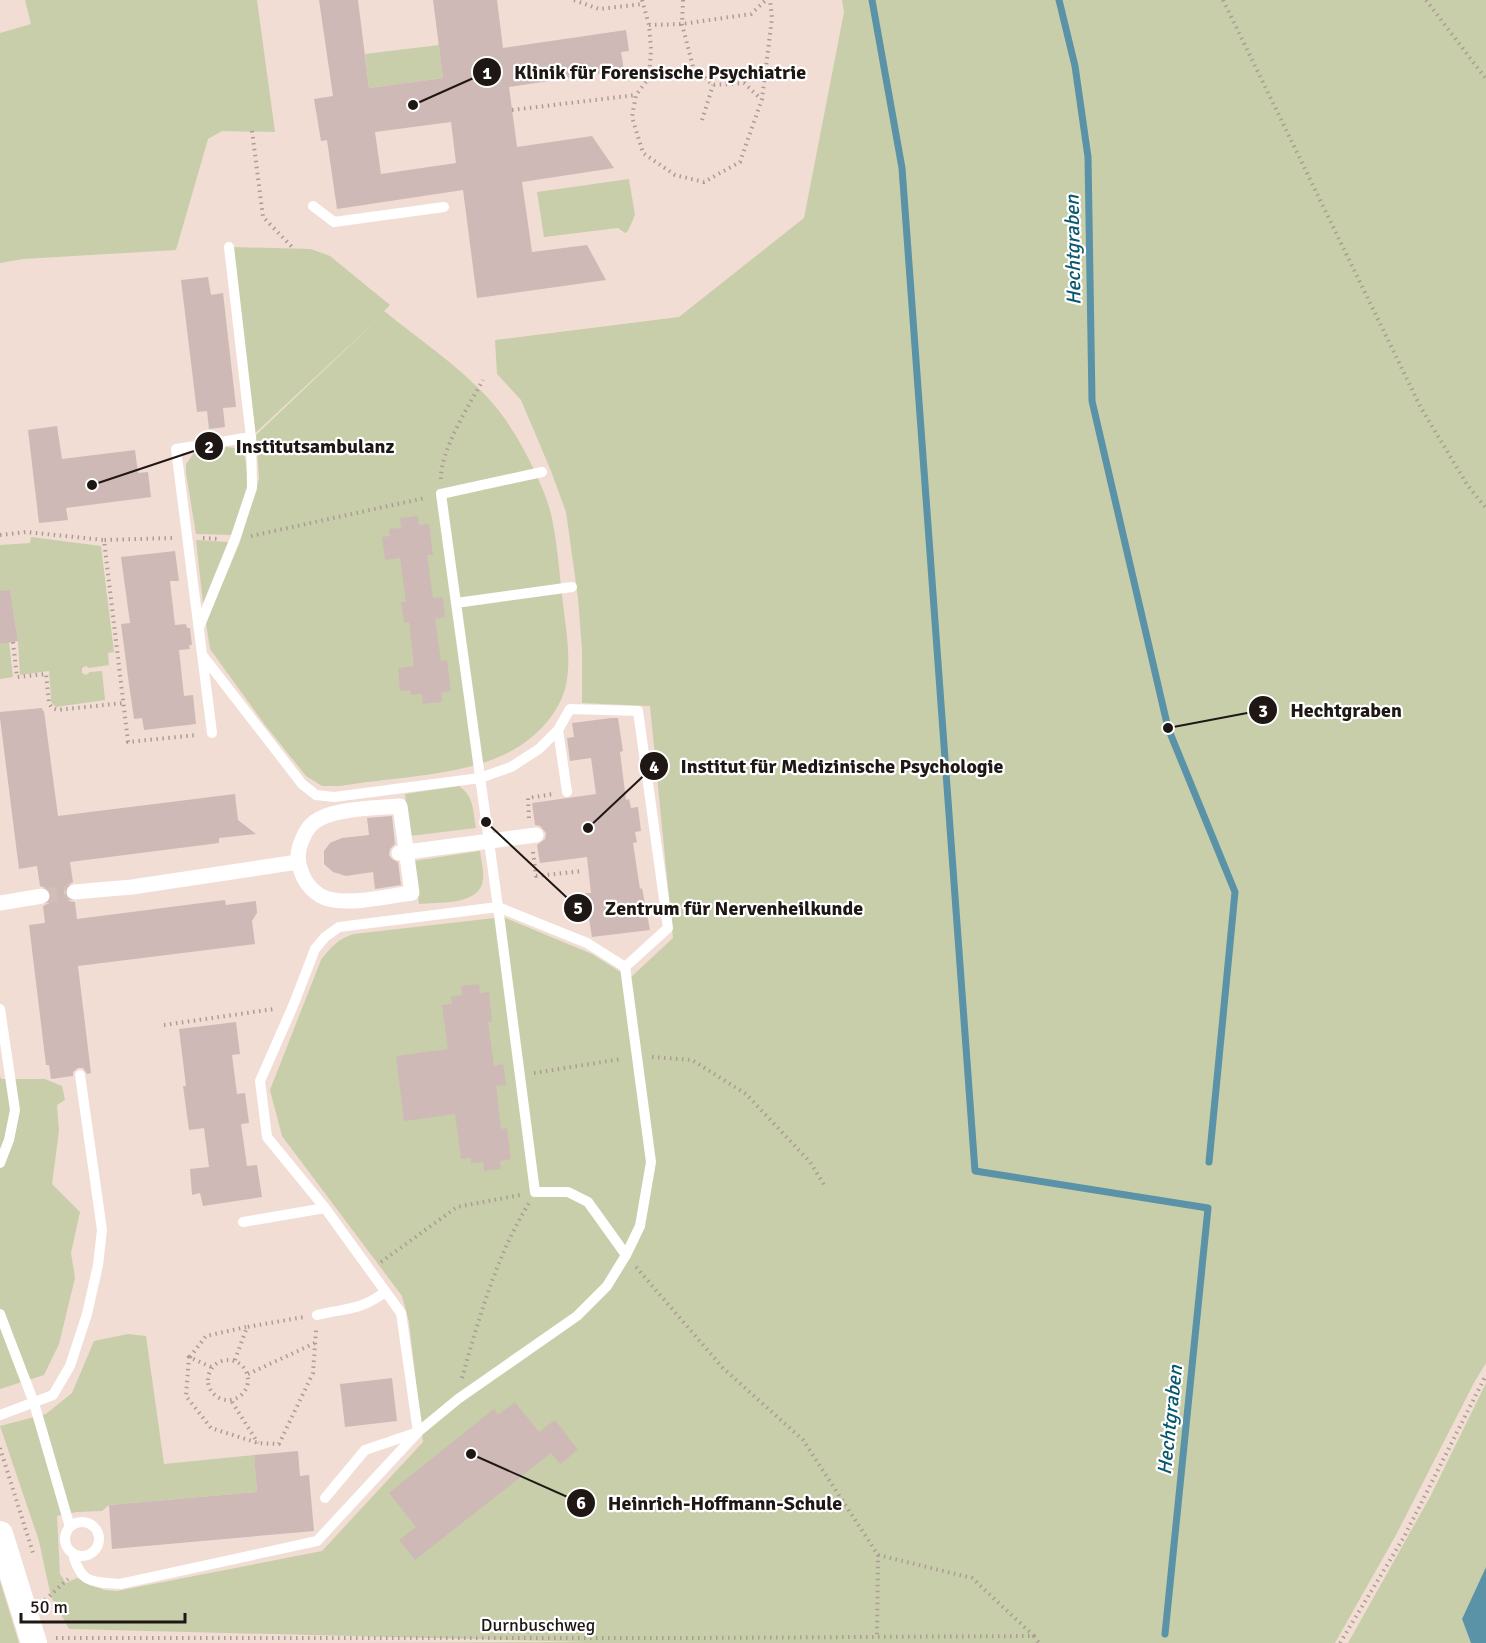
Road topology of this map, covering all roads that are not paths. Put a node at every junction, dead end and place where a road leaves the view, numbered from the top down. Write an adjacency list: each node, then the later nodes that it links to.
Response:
1 (313, 206): 2 (lane)
2 (444, 207)
3 (228, 248): 4 (lane)
4 (251, 437): 8 (lane); 8 (lane)
5 (542, 472): 7 (lane)
6 (572, 587): 7 (lane)
7 (456, 603): 12 (lane)
8 (199, 625): 9 (lane)
9 (203, 656): 11 (lane); 12 (lane)
10 (558, 730): 12 (lane); 13 (lane); 22 (lane)
11 (212, 734)
12 (480, 778): 15 (lane)
13 (567, 792)
14 (536, 836): 15 (street)
15 (488, 841): 16 (street); 21 (lane)
16 (403, 852): 17 (street); 17 (street)
17 (298, 862): 18 (street)
18 (74, 892)
19 (42, 896): 20 (street)
20 (0, 903)
21 (498, 907): 22 (lane); 26 (lane); 28 (lane)
22 (625, 968): 28 (lane)
23 (0, 1009): 25 (lane)
24 (80, 1075): 32 (lane)
25 (0, 1163)
26 (325, 1208): 27 (lane); 29 (lane)
27 (243, 1222)
28 (626, 1255): 34 (lane)
29 (385, 1292): 31 (lane); 34 (lane)
30 (0, 1314): 32 (lane)
31 (317, 1315)
32 (34, 1403): 33 (lane); 36 (lane)
33 (0, 1415)
34 (418, 1432): 35 (lane); 38 (lane)
35 (325, 1498)
36 (70, 1527): 38 (lane); 38 (lane)
37 (0, 1534): 39 (street)
38 (73, 1554)
39 (34, 1642)

